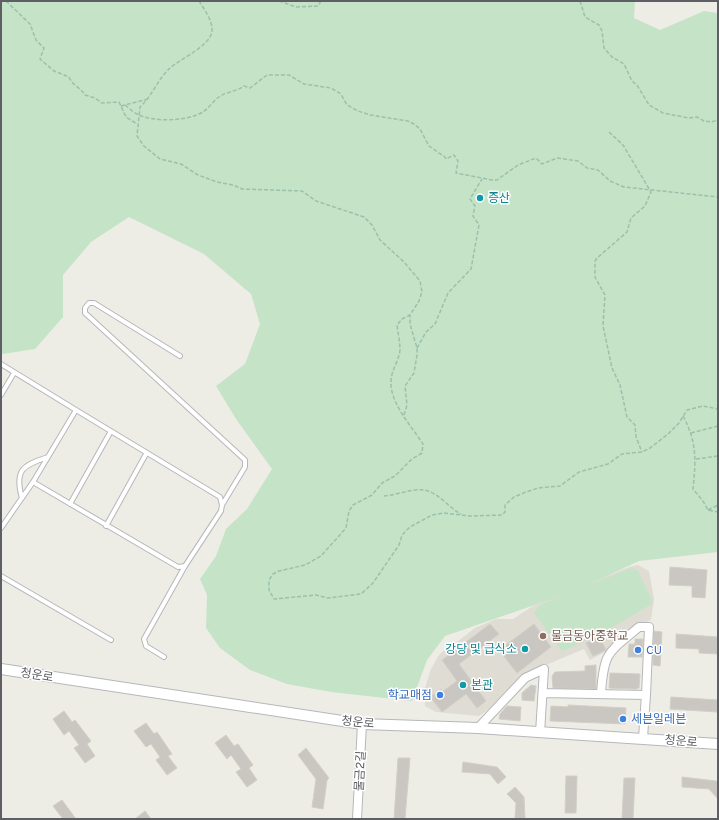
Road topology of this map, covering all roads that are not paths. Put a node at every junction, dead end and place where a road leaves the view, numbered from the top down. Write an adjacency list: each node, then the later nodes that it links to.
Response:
1 (180, 356): 12 (lane)
2 (1, 364): 3 (lane)
3 (14, 373): 4 (lane); 5 (lane)
4 (1, 395)
5 (76, 410): 6 (lane); 8 (lane)
6 (111, 431): 7 (lane); 11 (lane)
7 (146, 454): 12 (lane); 13 (lane)
8 (48, 457): 9 (lane); 10 (lane)
9 (34, 482): 10 (lane); 11 (lane)
10 (22, 498): 14 (lane)
11 (70, 504): 13 (lane)
12 (222, 505): 15 (lane)
13 (106, 526): 15 (lane)
14 (1, 528)
15 (185, 566): 18 (lane)
16 (1, 576): 17 (lane)
17 (111, 640)
18 (164, 657)
19 (1, 669): 23 (street, 청운로)
20 (543, 693): 21 (street); 24 (street); 25 (street)
21 (602, 693): 22 (street); 22 (street)
22 (646, 695): 26 (street)
23 (362, 724): 24 (street, 청운로); 28 (street, 물금2길)
24 (478, 728): 25 (street, 청운로)
25 (540, 733): 26 (street, 청운로)
26 (643, 738): 27 (street, 청운로)
27 (718, 744)
28 (357, 819)

